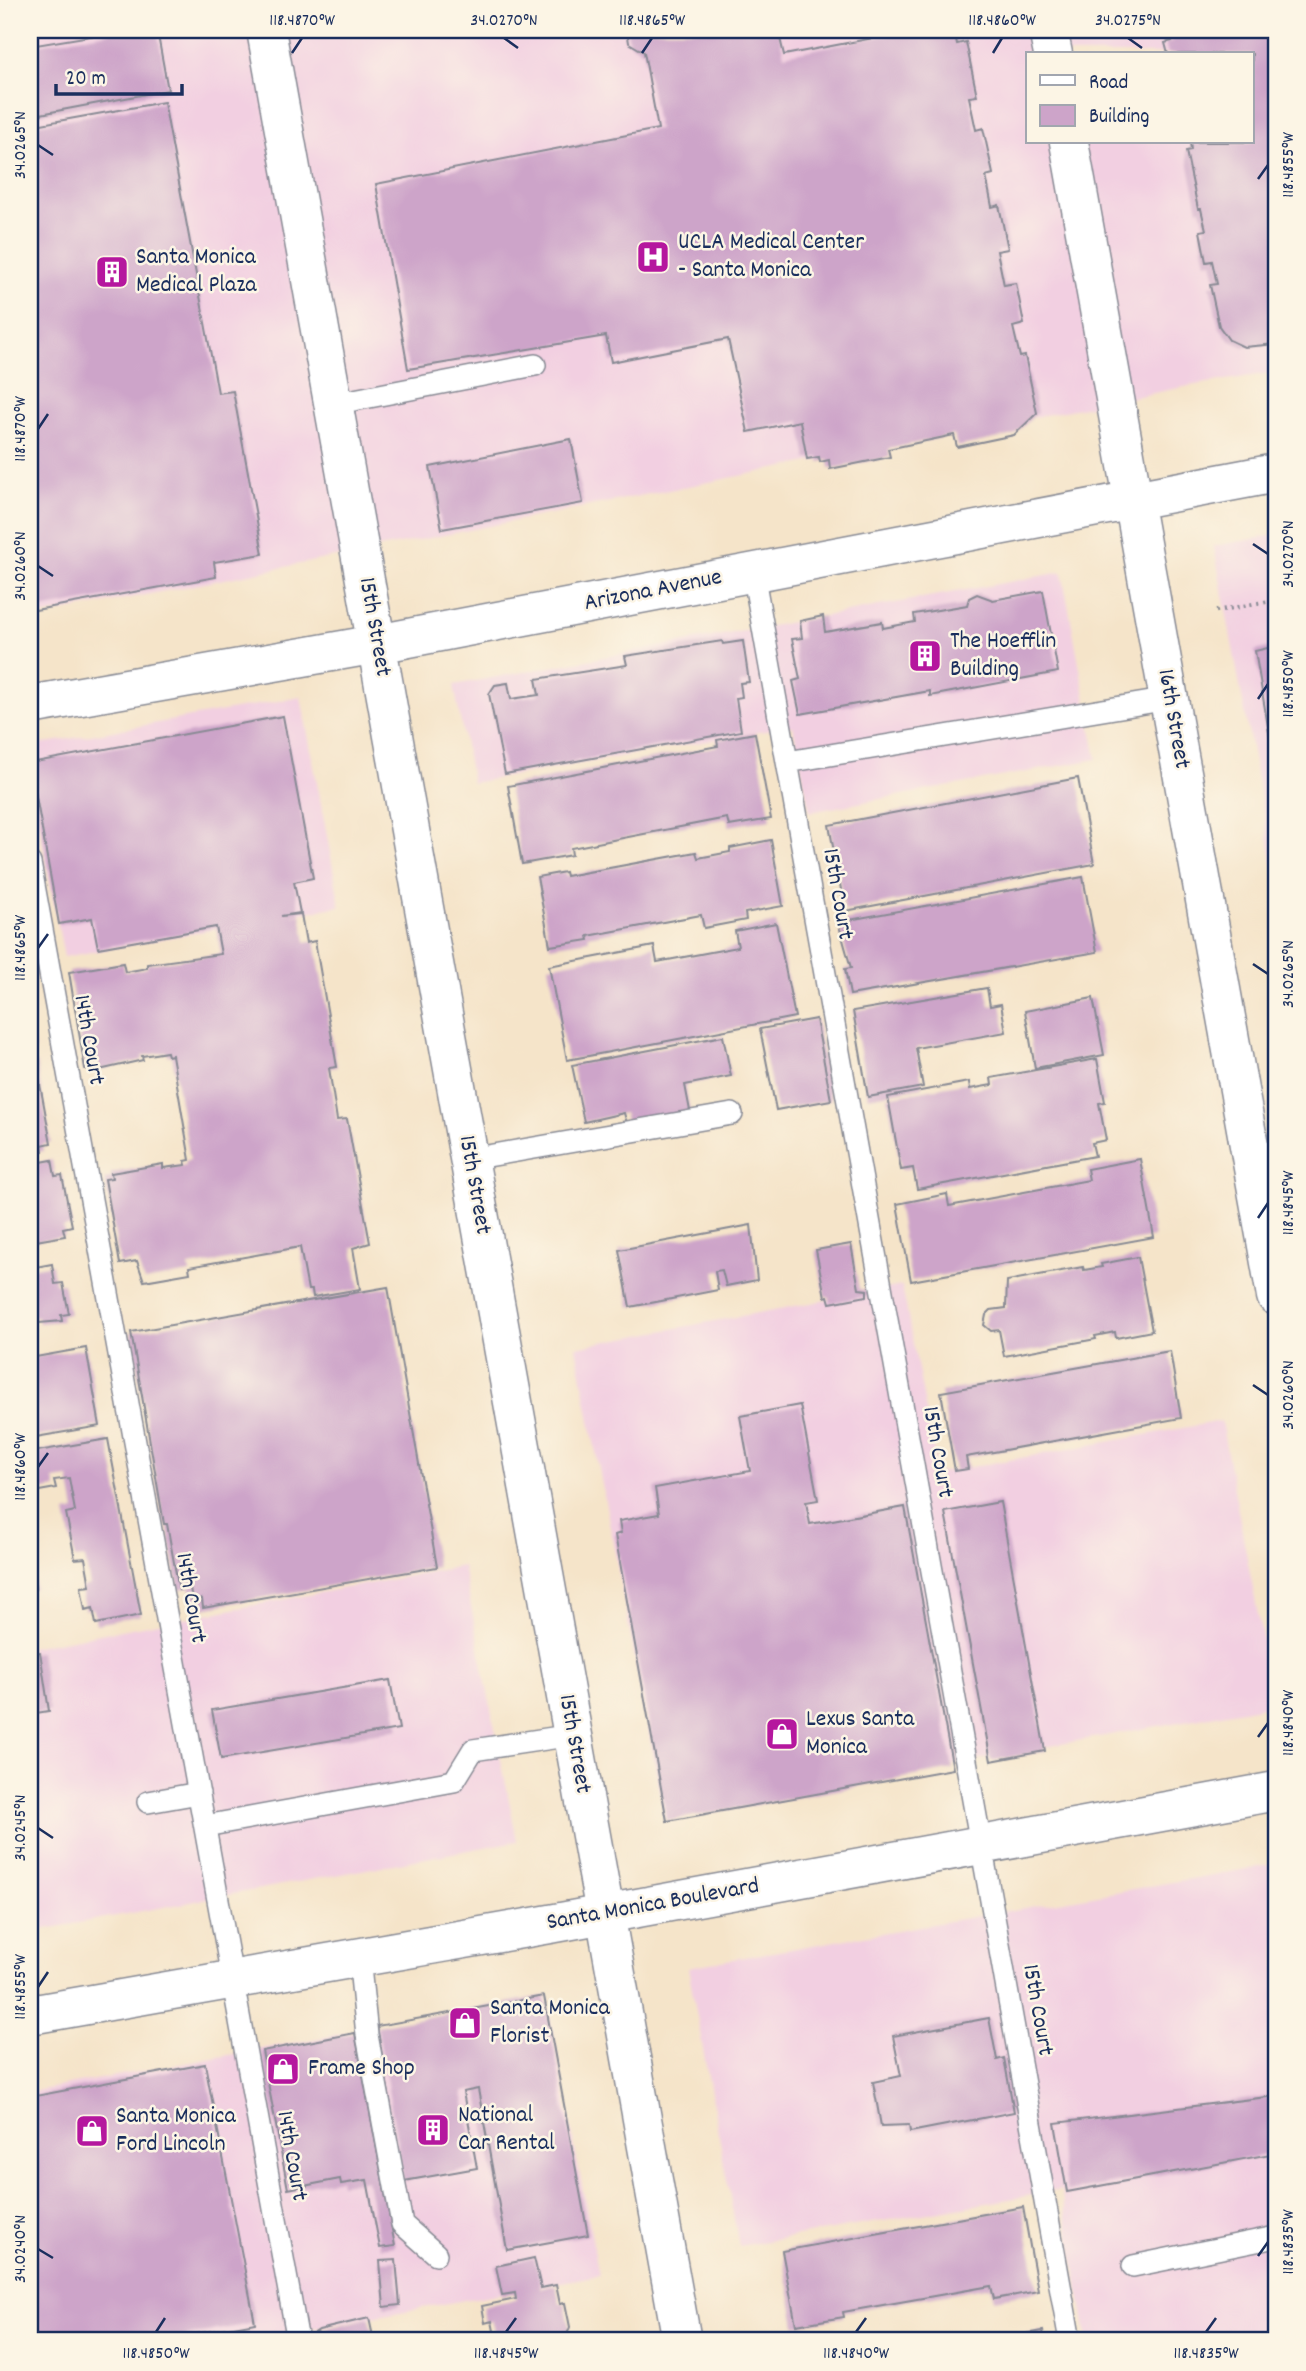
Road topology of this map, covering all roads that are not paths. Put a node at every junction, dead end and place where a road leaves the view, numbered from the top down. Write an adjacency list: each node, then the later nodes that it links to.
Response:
1 (266, 30): 6 (street, 15th Street)
2 (1048, 30): 3 (street)
3 (1053, 52)
4 (1069, 144): 8 (street, 16th Street)
5 (535, 365): 6 (lane)
6 (333, 404): 10 (street, 15th Street)
7 (1276, 473): 8 (street, Arizona Avenue)
8 (1134, 500): 9 (street, Arizona Avenue); 11 (street, 16th Street)
9 (753, 572): 10 (street, Arizona Avenue); 13 (lane, 15th Court)
10 (377, 644): 12 (street, Arizona Avenue); 16 (street, 15th Street)
11 (1170, 699): 13 (lane); 17 (street, 16th Street)
12 (30, 705)
13 (787, 762): 23 (lane, 15th Court)
14 (30, 863): 20 (lane, 14th Court)
15 (732, 1114): 16 (lane)
16 (470, 1159): 18 (street, 15th Street)
17 (1276, 1296)
18 (573, 1735): 22 (lane); 24 (street, 15th Street)
19 (1276, 1791): 23 (street, Santa Monica Boulevard)
20 (199, 1793): 21 (lane); 22 (lane, 14th Court)
21 (148, 1802)
22 (205, 1826): 26 (lane, 14th Court)
23 (981, 1844): 24 (street, Santa Monica Boulevard); 33 (lane, 15th Court)
24 (605, 1914): 25 (street, Santa Monica Boulevard); 32 (street, 15th Street)
25 (359, 1957): 26 (street, Santa Monica Boulevard); 29 (lane)
26 (233, 1978): 27 (street, Santa Monica Boulevard); 31 (lane, 14th Court)
27 (30, 2015)
28 (1276, 2236): 30 (lane)
29 (436, 2254)
30 (1133, 2266)
31 (298, 2341)
32 (682, 2341)
33 (1070, 2341)

